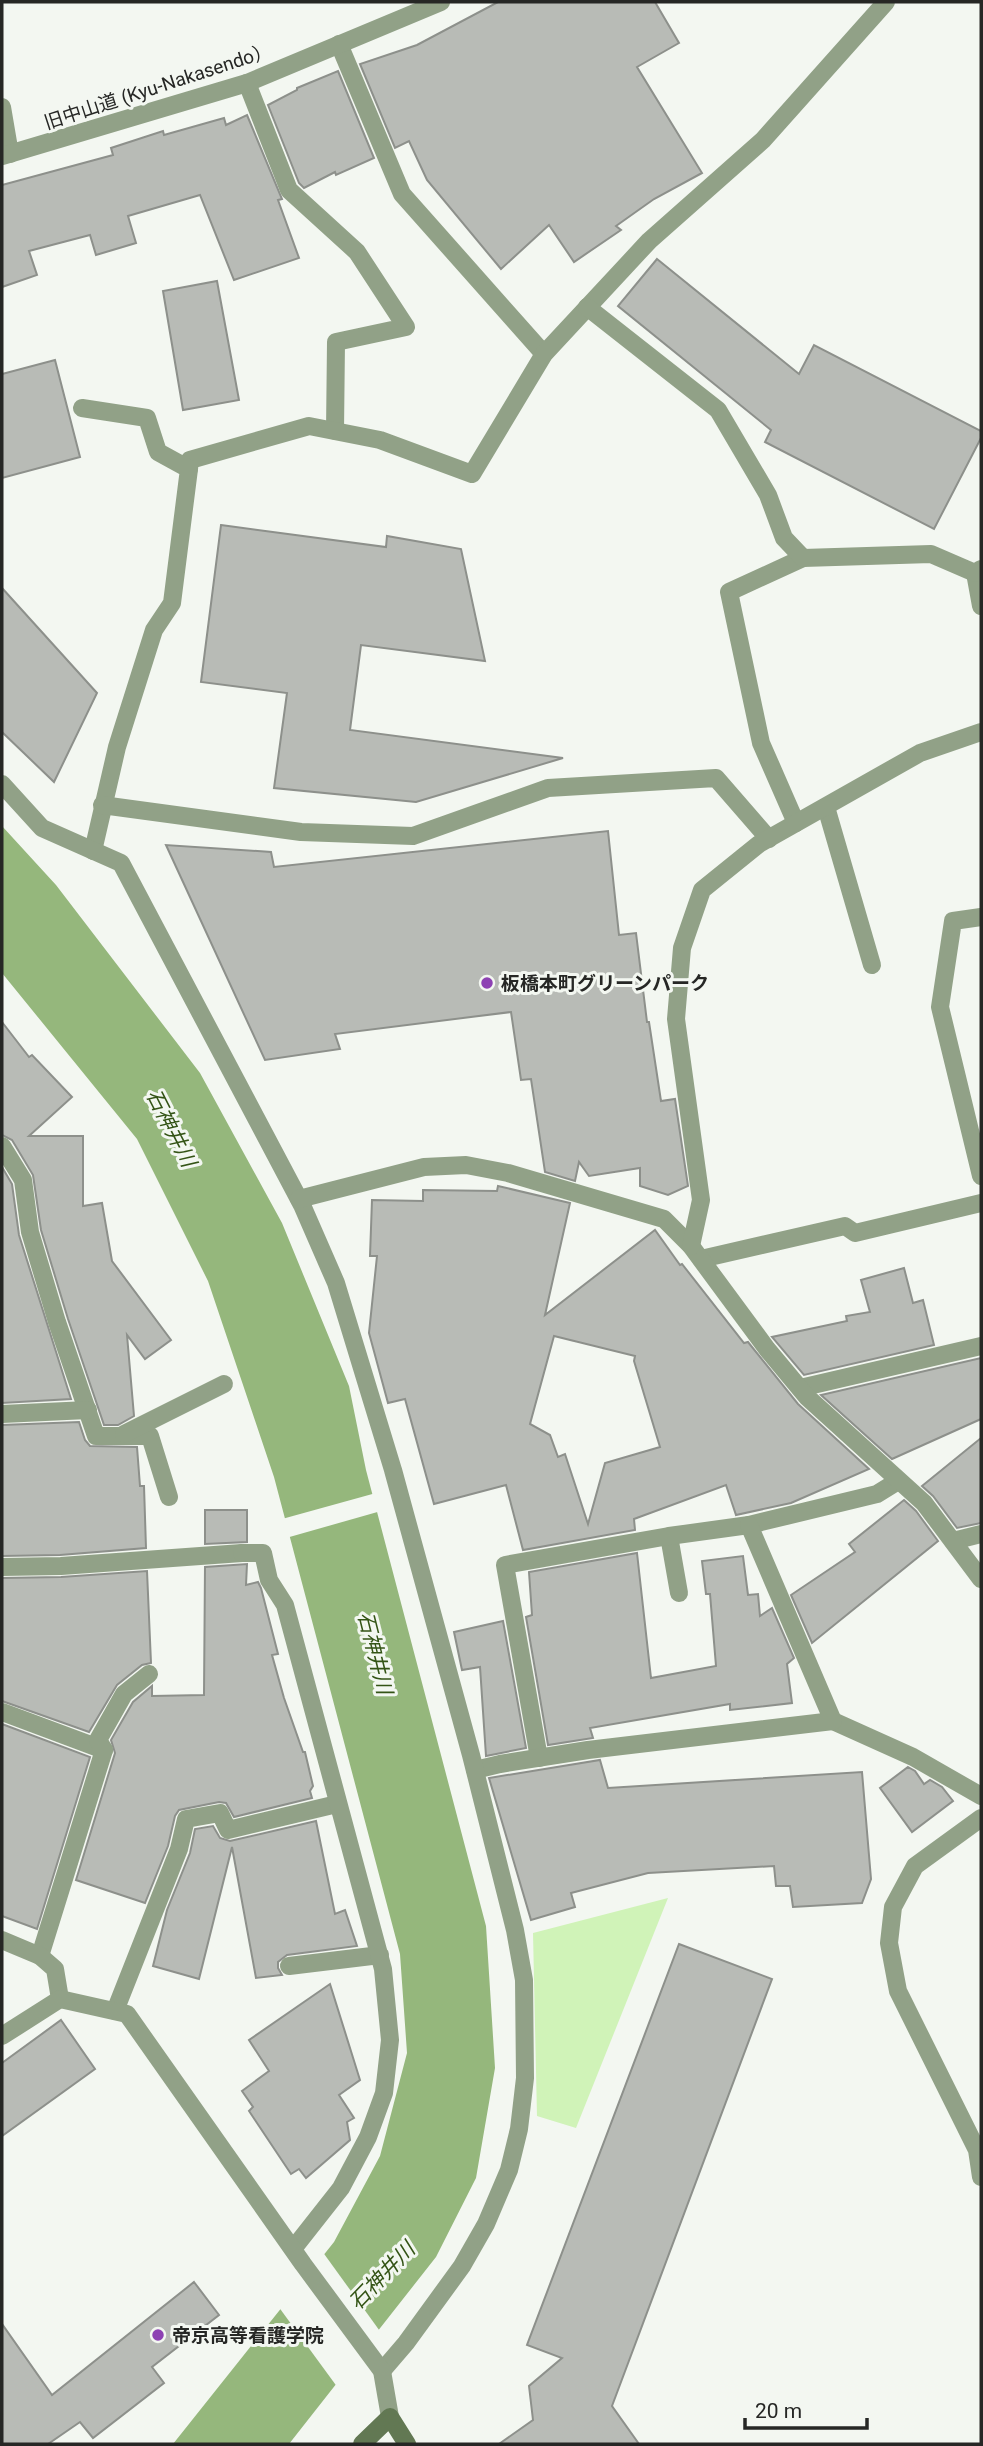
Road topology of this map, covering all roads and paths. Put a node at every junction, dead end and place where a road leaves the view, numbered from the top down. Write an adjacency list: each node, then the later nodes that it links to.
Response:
1 (441, 2): 3 (street, 旧中山道 (Kyu-Nakasendo）)
2 (886, 2): 7 (street)
3 (339, 44): 4 (street, 旧中山道 (Kyu-Nakasendo）); 8 (street)
4 (247, 83): 6 (street, 旧中山道 (Kyu-Nakasendo）); 10 (street)
5 (2, 107): 6 (street)
6 (6, 155)
7 (587, 307): 8 (street); 12 (street)
8 (544, 354): 10 (street)
9 (82, 408): 11 (street)
10 (335, 430): 11 (street)
11 (189, 469): 17 (street)
12 (803, 558): 13 (street); 19 (street)
13 (978, 571): 14 (street)
14 (981, 606)
15 (981, 732): 18 (street)
16 (2, 784): 21 (street)
17 (102, 805): 20 (street); 21 (street)
18 (826, 807): 19 (street); 23 (street)
19 (796, 823): 20 (street)
20 (769, 839): 28 (street)
21 (93, 851): 26 (street)
22 (981, 917): 25 (street)
23 (872, 965)
24 (2, 1146): 32 (street)
25 (981, 1176)
26 (299, 1199): 28 (street); 49 (street)
27 (981, 1203): 28 (street)
28 (696, 1252): 31 (street)
29 (981, 1346): 31 (street)
30 (224, 1384): 34 (street)
31 (800, 1388): 35 (street)
32 (88, 1410): 33 (street); 34 (street)
33 (2, 1414)
34 (121, 1436): 36 (street)
35 (898, 1481): 37 (street); 40 (street)
36 (169, 1497)
37 (749, 1525): 39 (street); 46 (street)
38 (981, 1534): 40 (street)
39 (669, 1536): 43 (street); 48 (street)
40 (953, 1541): 42 (street)
41 (2, 1567): 51 (street)
42 (981, 1579)
43 (679, 1592)
44 (149, 1674): 47 (street)
45 (2, 1712): 47 (street)
46 (833, 1721): 48 (street); 50 (street)
47 (104, 1750): 55 (street)
48 (539, 1758): 49 (street)
49 (475, 1770): 62 (street)
50 (981, 1796)
51 (337, 1804): 54 (street); 58 (street)
52 (981, 1818): 60 (street)
53 (2, 1940): 55 (street)
54 (380, 1955): 56 (street); 61 (street)
55 (40, 1956): 57 (street)
56 (289, 1966)
57 (60, 1999): 58 (street); 59 (street)
58 (114, 2011): 61 (street)
59 (2, 2036)
60 (981, 2177)
61 (298, 2256): 62 (street)
62 (378, 2365): 63 (street)
63 (390, 2417): 64 (street); 65 (street)
64 (362, 2444)
65 (407, 2444)

